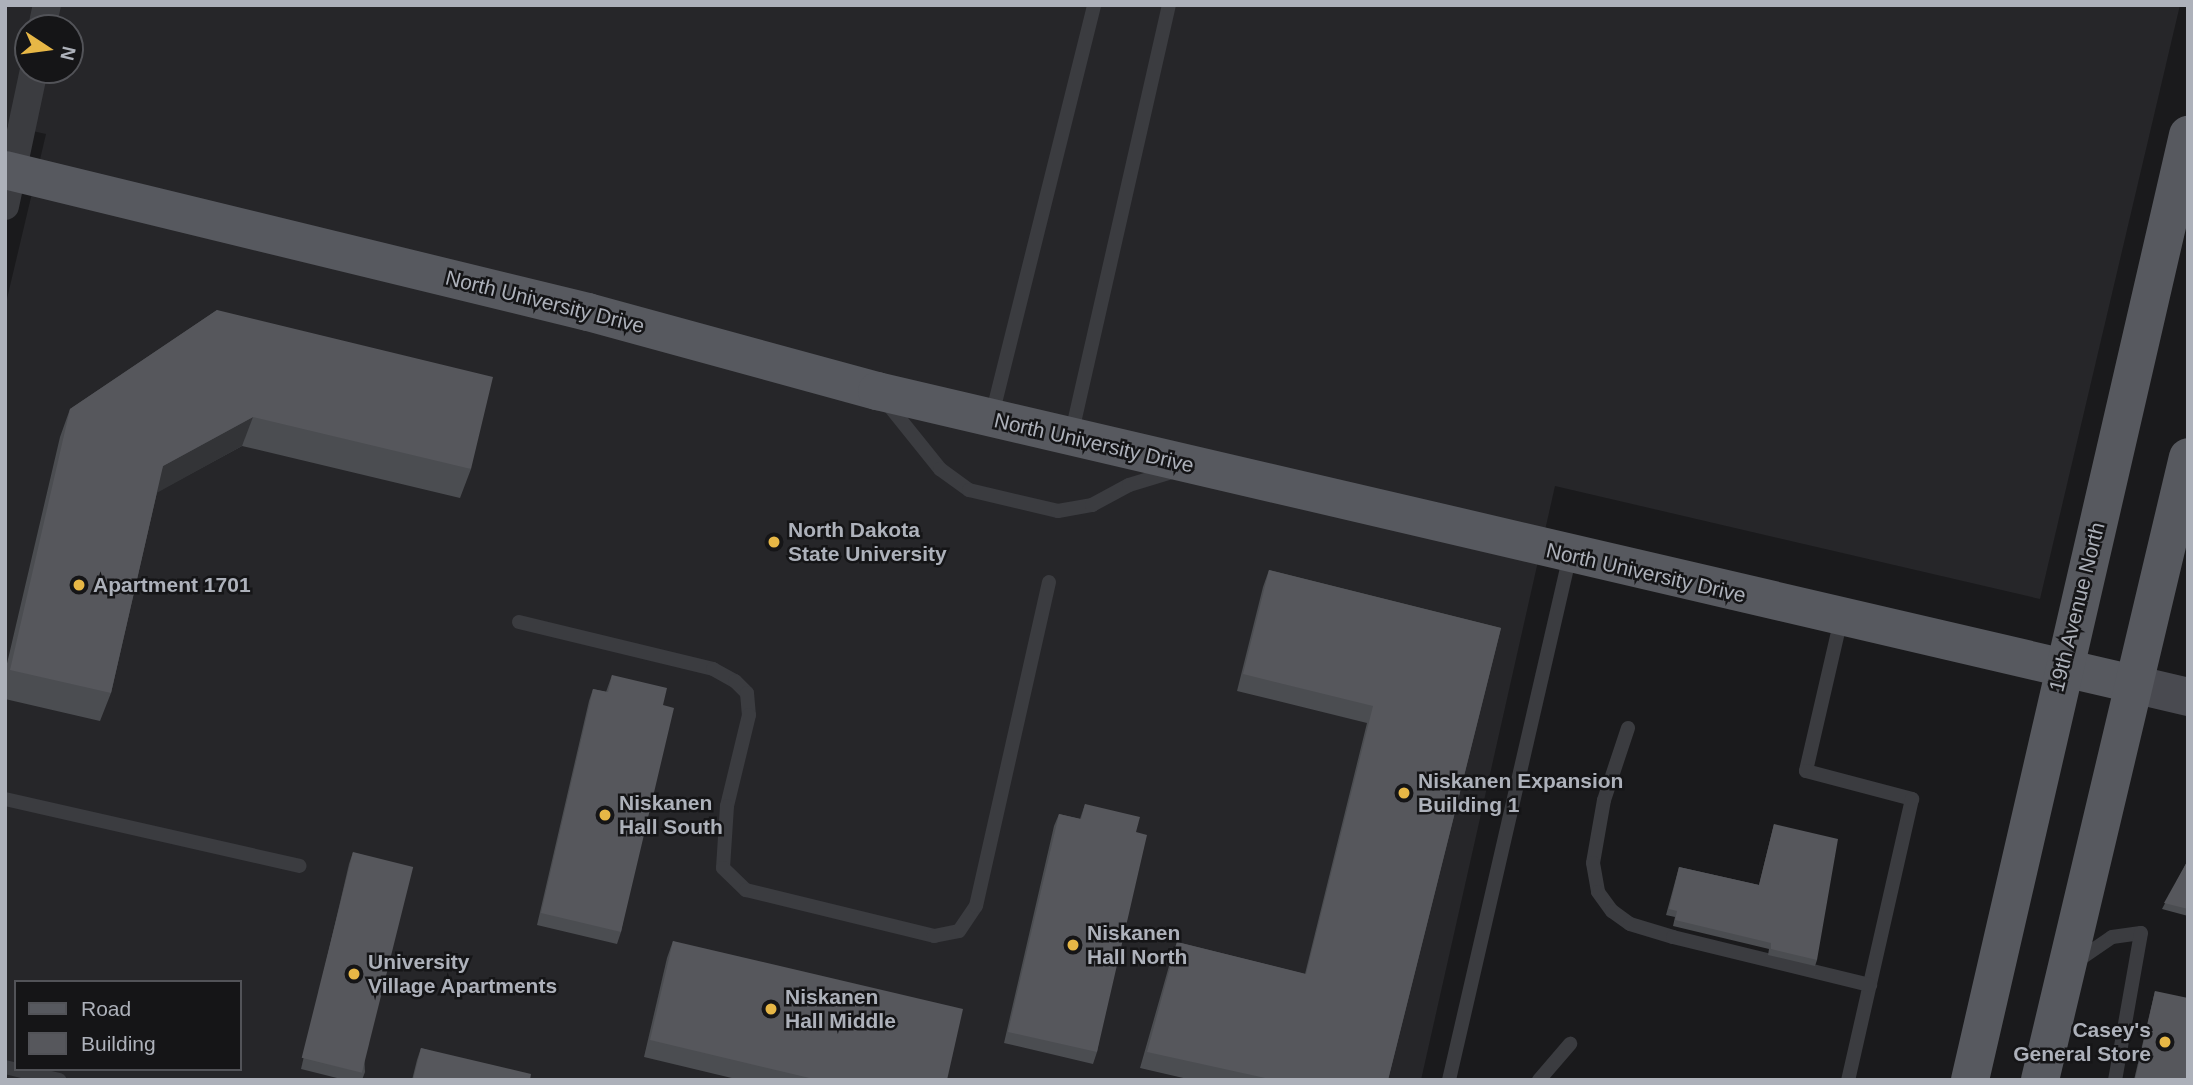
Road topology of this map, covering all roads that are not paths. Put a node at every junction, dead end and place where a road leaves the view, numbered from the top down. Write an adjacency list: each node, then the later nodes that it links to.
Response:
1 (1094, 5): 7 (lane)
2 (1169, 5): 8 (lane)
3 (31, 84): 5 (street)
4 (2188, 135): 15 (main road, 19th Avenue North)
5 (7, 182): 6 (main road, North University Drive)
6 (877, 391): 7 (main road, North University Drive); 10 (lane)
7 (991, 418): 8 (main road, North University Drive)
8 (1071, 437): 10 (main road, North University Drive)
9 (2188, 457): 16 (main road)
10 (1194, 466): 11 (main road, North University Drive)
11 (1570, 555): 13 (main road, North University Drive); 26 (lane)
12 (1049, 582): 14 (lane)
13 (1841, 619): 15 (main road, North University Drive); 22 (lane)
14 (519, 622)
15 (2062, 669): 16 (main road, North University Drive); 29 (main road, 19th Avenue North)
16 (2133, 684): 17 (main road, North University Drive); 21 (main road)
17 (2188, 697)
18 (1628, 728): 22 (lane)
19 (5, 799): 20 (lane)
20 (299, 866)
21 (2067, 968): 30 (main road); 31 (lane)
22 (1870, 985): 28 (lane)
23 (1570, 1044): 27 (lane)
24 (20, 1071): 25 (lane)
25 (51, 1079)
26 (1449, 1080)
27 (1539, 1080)
28 (1848, 1080)
29 (1970, 1080)
30 (2040, 1080)
31 (2115, 1080)

